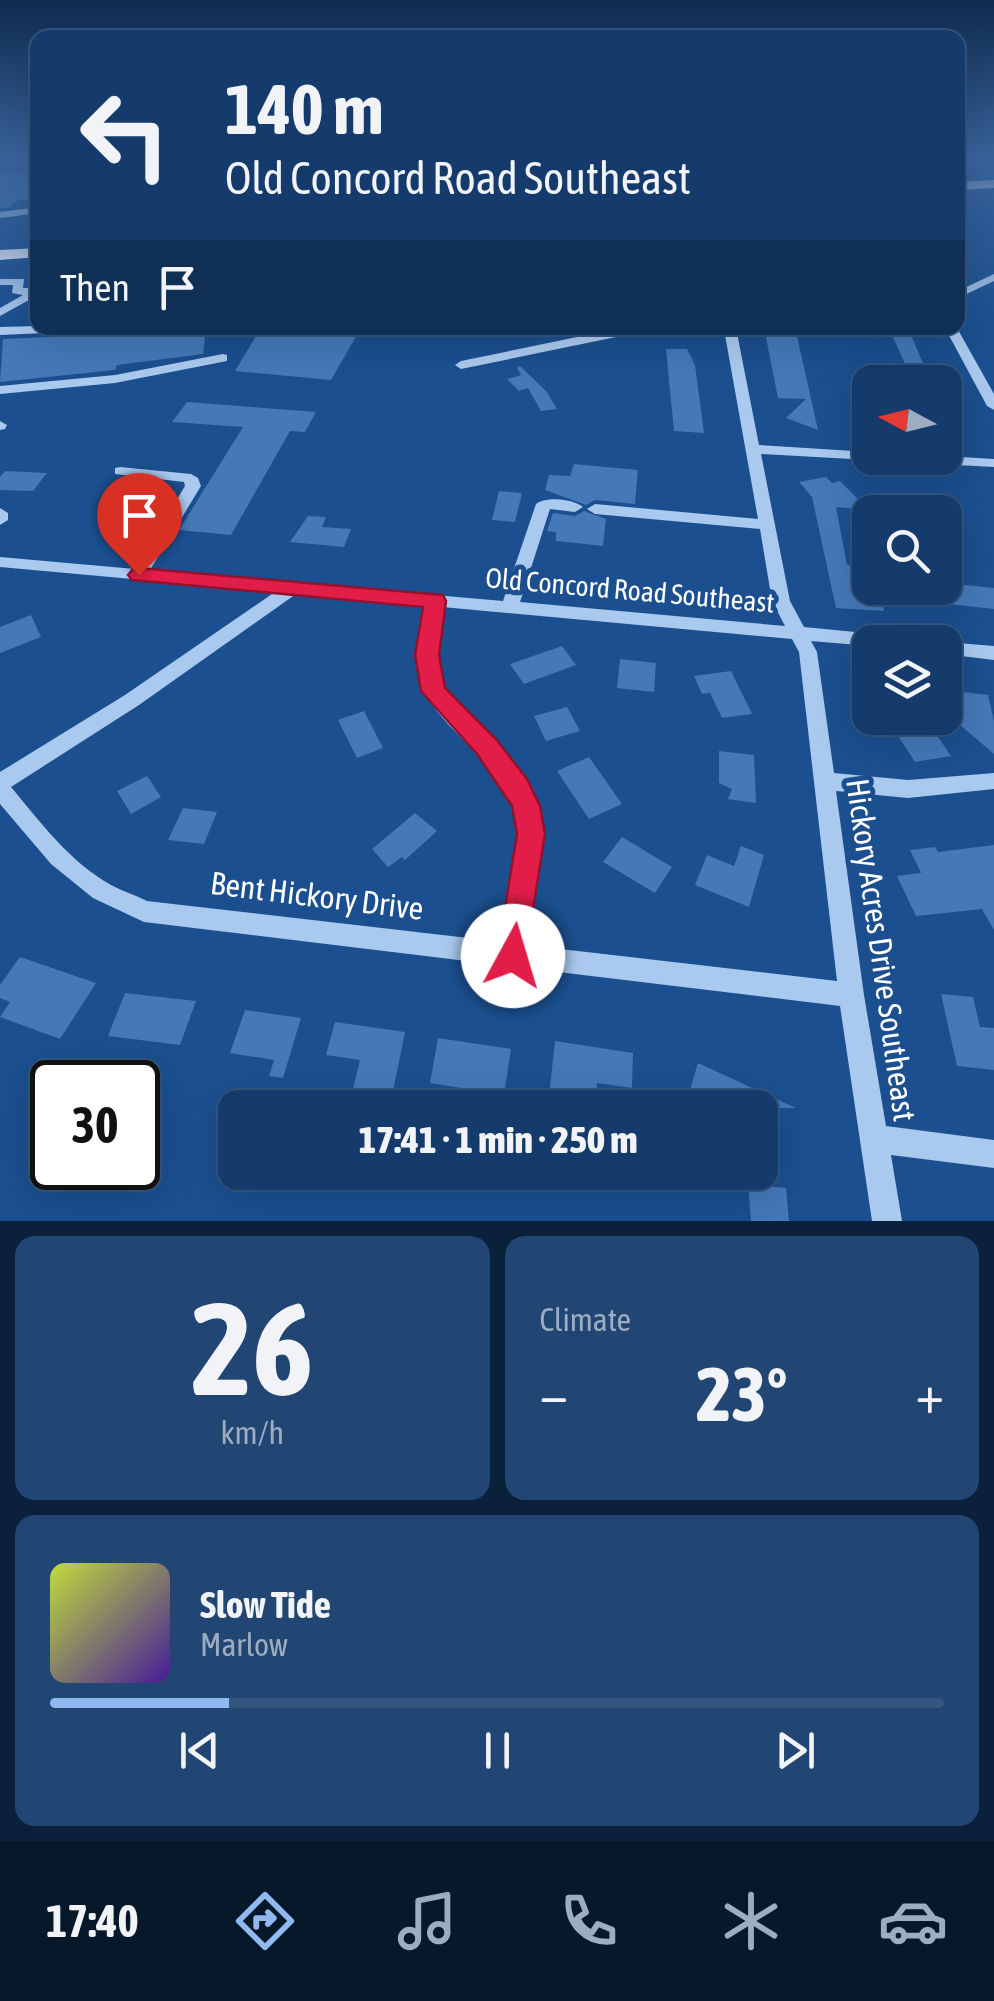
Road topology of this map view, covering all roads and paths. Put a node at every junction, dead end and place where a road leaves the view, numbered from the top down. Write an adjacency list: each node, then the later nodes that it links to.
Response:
1 (30, 253): 2 (main road)
2 (0, 255)
3 (994, 278): 5 (street)
4 (0, 282): 6 (street)
5 (965, 292)
6 (30, 293)
7 (30, 299): 9 (street)
8 (30, 302): 11 (street)
9 (0, 314)
10 (30, 329): 11 (street)
11 (1, 330)
12 (606, 335): 16 (street)
13 (732, 335): 19 (street, Hickory Acres Drive Southeast)
14 (955, 335): 18 (street)
15 (223, 358): 17 (street)
16 (461, 365)
17 (0, 390)
18 (994, 406)
19 (753, 450): 20 (street); 26 (street, Hickory Acres Drive Southeast)
20 (852, 455)
21 (962, 461): 22 (street)
22 (994, 462)
23 (120, 471): 28 (street)
24 (575, 507): 31 (street)
25 (595, 508): 26 (street)
26 (767, 524): 32 (street, Hickory Acres Drive Southeast)
27 (0, 562): 28 (street, Old Concord Road Southeast)
28 (139, 575): 29 (street, Old Concord Road Southeast)
29 (291, 589): 30 (street, Old Concord Road Southeast); 38 (street)
30 (435, 601): 31 (street, Old Concord Road Southeast); 39 (street)
31 (510, 607): 32 (street, Old Concord Road Southeast)
32 (797, 632): 33 (street, Old Concord Road Southeast); 37 (street, Hickory Acres Drive Southeast)
33 (852, 638)
34 (962, 650): 35 (street)
35 (994, 653)
36 (994, 781): 37 (street)
37 (824, 782): 40 (street, Hickory Acres Drive Southeast)
38 (0, 786): 39 (street, Bent Hickory Drive)
39 (513, 956): 40 (street, Bent Hickory Drive)
40 (851, 996): 41 (street, Hickory Acres Drive Southeast)
41 (875, 1139): 42 (street); 43 (street, Hickory Acres Drive Southeast)
42 (994, 1154)
43 (886, 1221)

